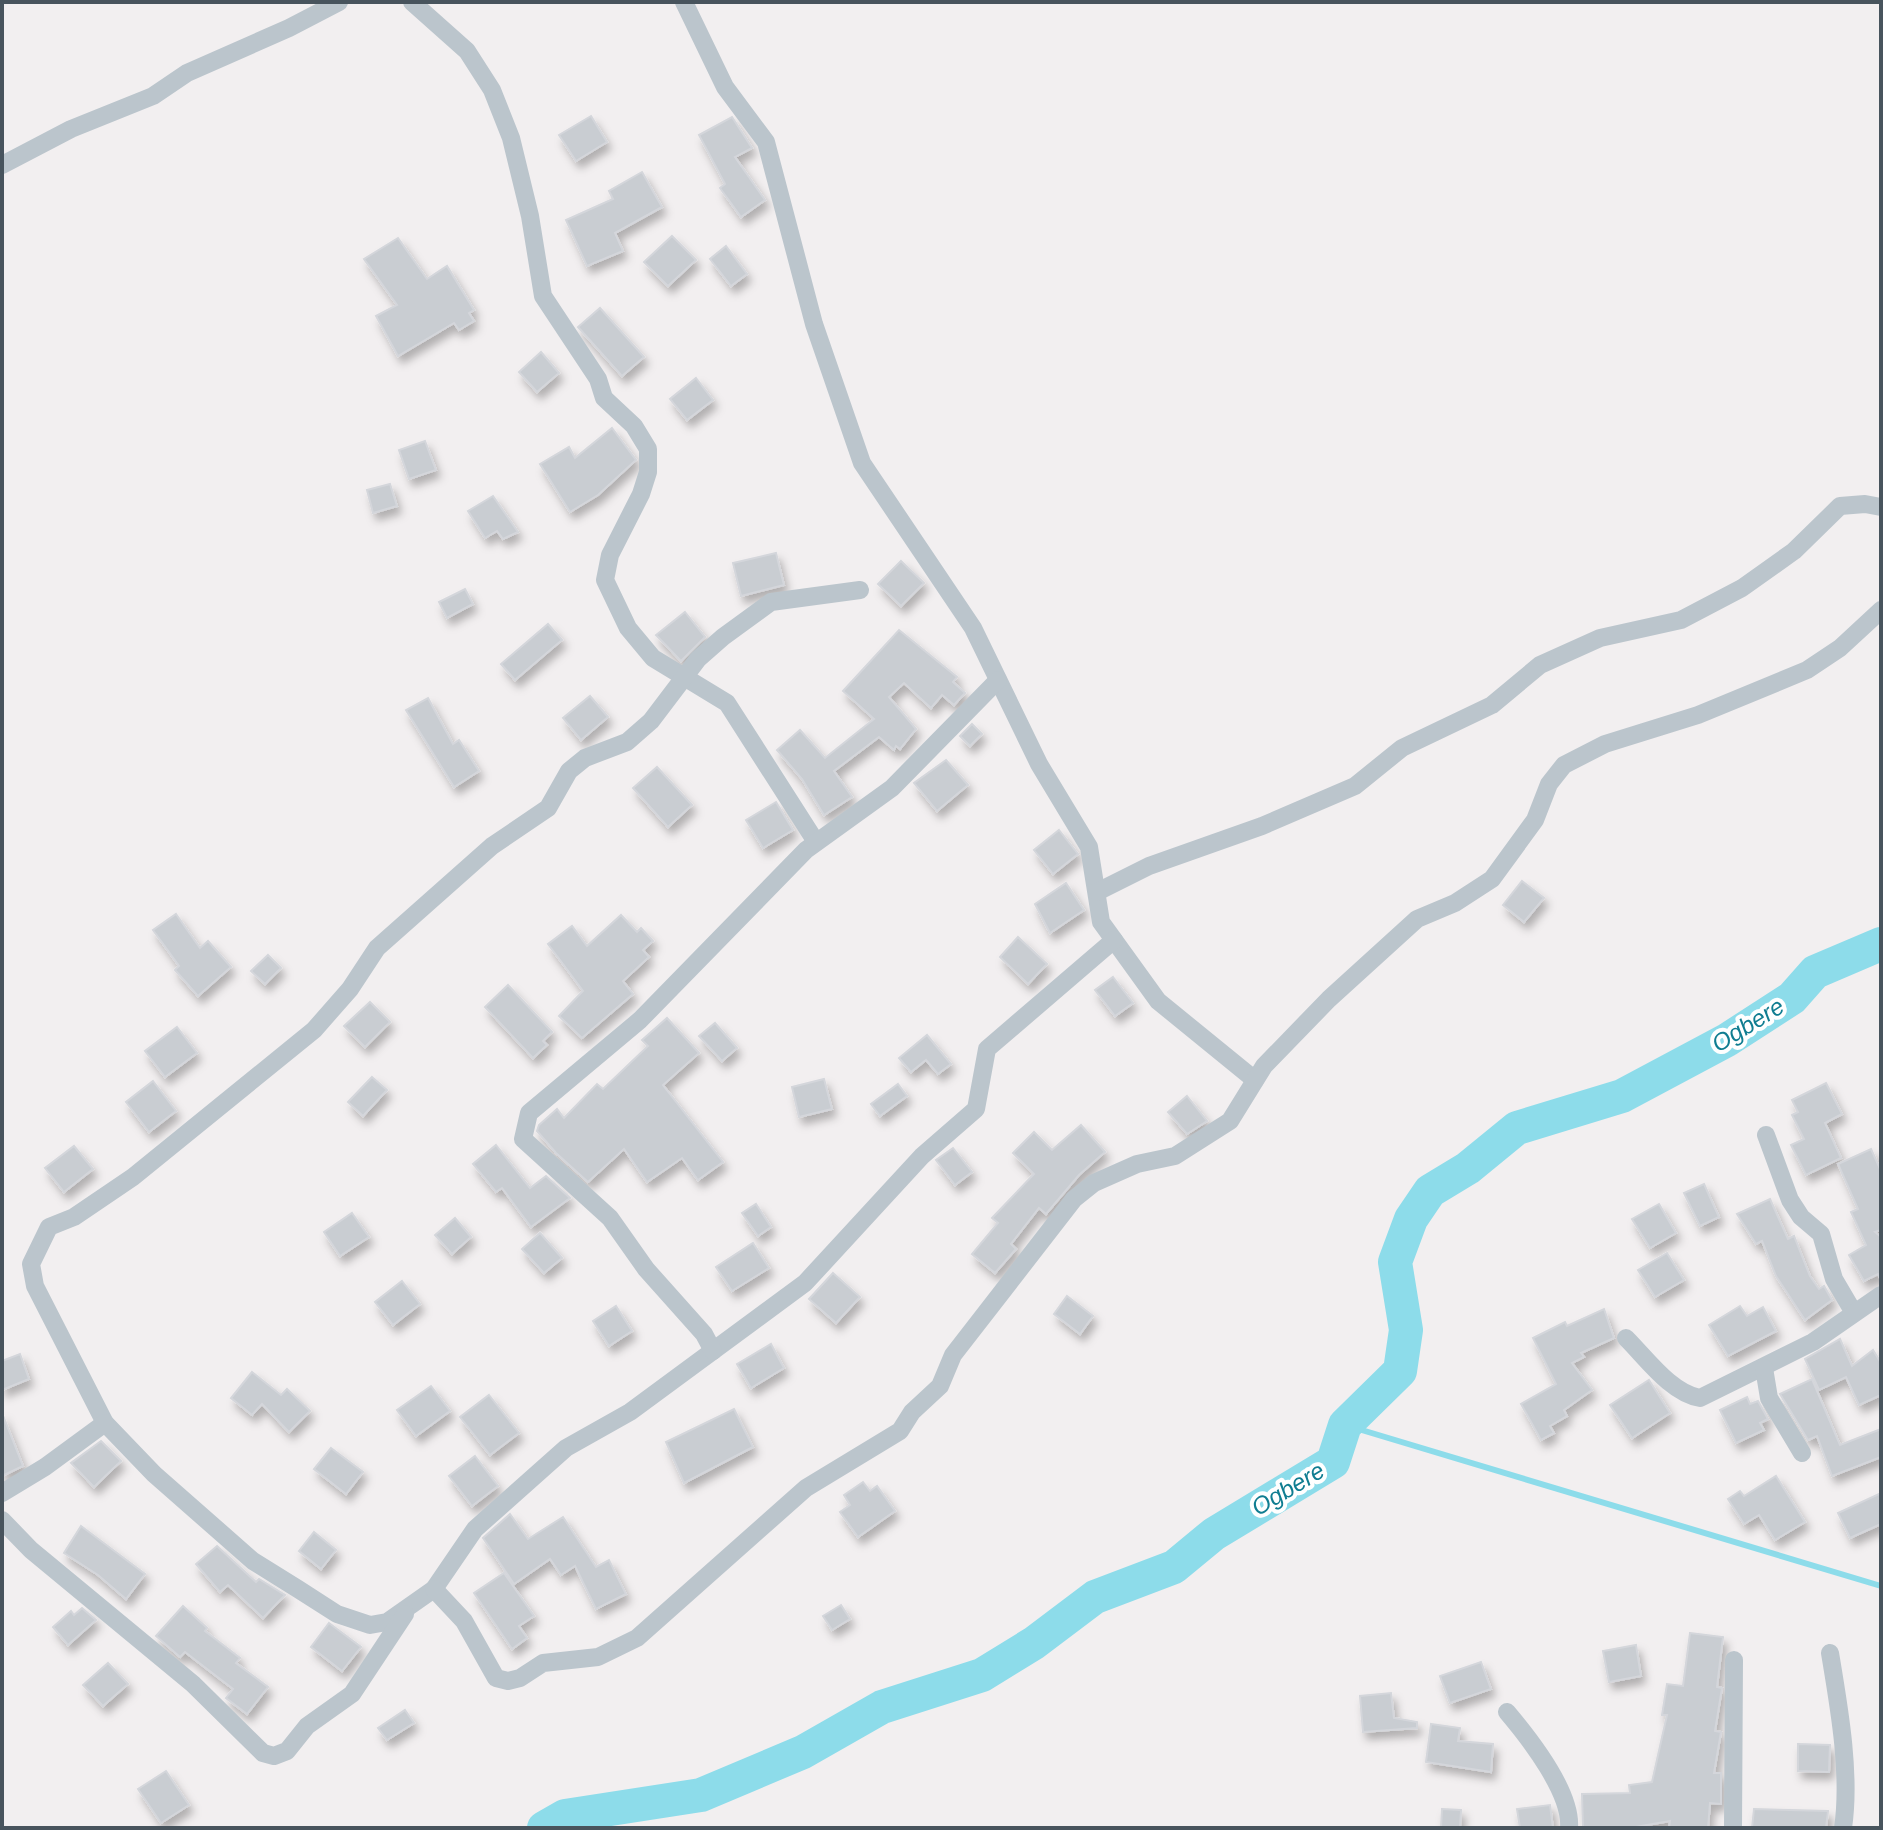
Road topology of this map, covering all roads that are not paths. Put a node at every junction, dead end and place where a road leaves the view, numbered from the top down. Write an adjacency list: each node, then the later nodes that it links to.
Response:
1 (339, 2): 4 (street)
2 (412, 2): 8 (street)
3 (684, 2): 9 (street)
4 (2, 165)
5 (1881, 507): 11 (street)
6 (860, 590): 8 (street)
7 (1881, 610): 13 (street)
8 (683, 677): 10 (street); 20 (street)
9 (998, 680): 10 (street); 11 (street)
10 (816, 842): 18 (street)
11 (1097, 892): 12 (street)
12 (1114, 940): 13 (street); 18 (street)
13 (1255, 1080): 24 (street)
14 (1766, 1135): 16 (street)
15 (1881, 1295): 16 (street)
16 (1854, 1313): 19 (street)
17 (1626, 1338): 19 (street)
18 (713, 1351): 24 (street)
19 (1764, 1368): 21 (street)
20 (105, 1423): 22 (street); 25 (street)
21 (1802, 1453)
22 (2, 1493)
23 (2, 1520): 25 (street)
24 (434, 1589): 25 (street)
25 (409, 1609)
26 (1830, 1653): 31 (street)
27 (1734, 1660): 30 (street)
28 (1507, 1712): 29 (street)
29 (1569, 1828)
30 (1733, 1828)
31 (1843, 1828)

